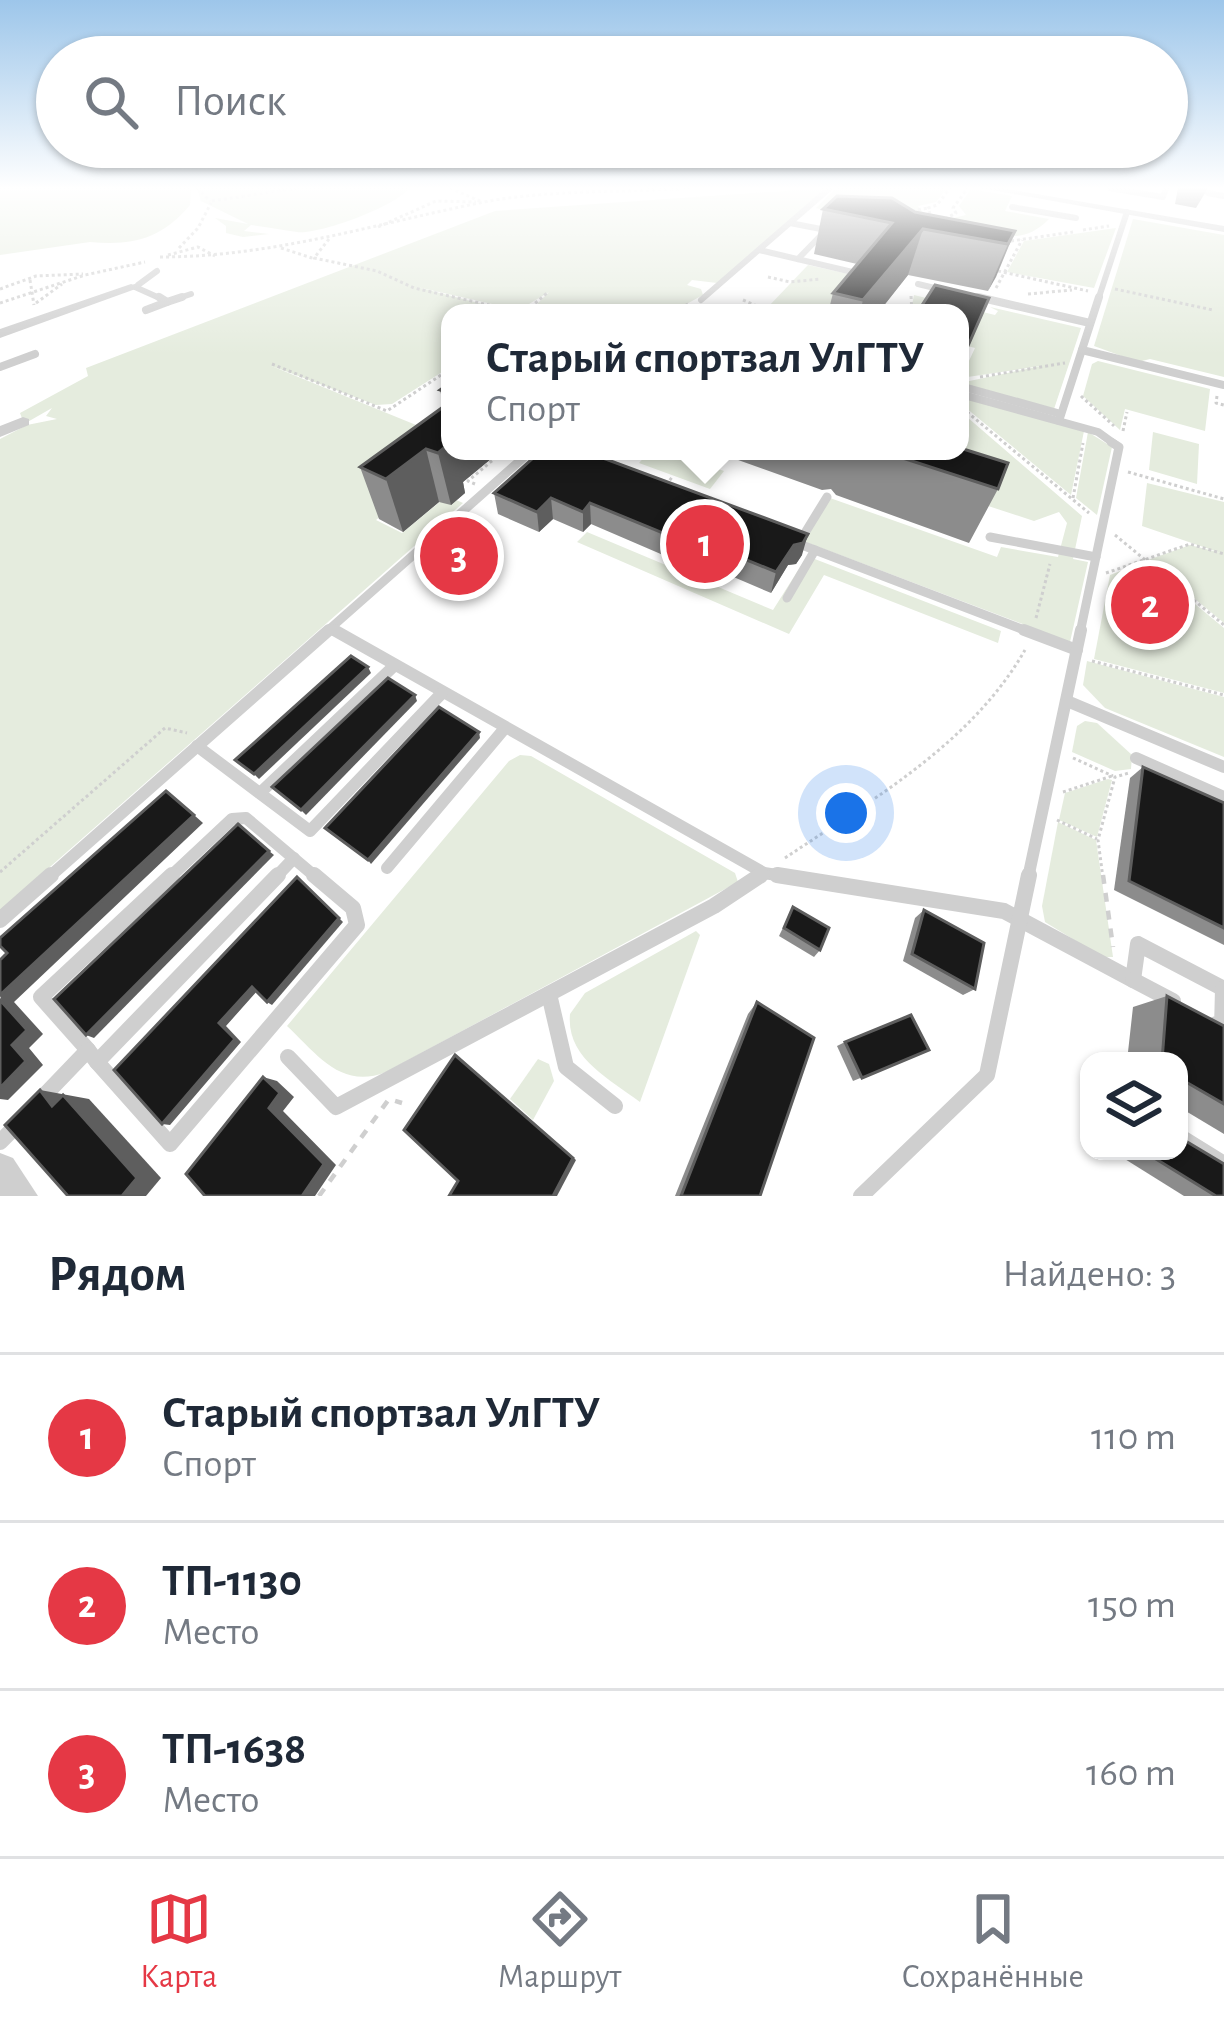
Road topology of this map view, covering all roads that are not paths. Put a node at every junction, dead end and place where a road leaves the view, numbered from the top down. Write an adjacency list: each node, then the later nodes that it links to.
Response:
1 (766, 244): 4 (lane)
2 (813, 244): 5 (lane)
3 (1116, 244): 16 (lane)
4 (759, 250): 5 (lane); 13 (lane)
5 (798, 259): 7 (lane)
6 (158, 271): 9 (lane)
7 (864, 274)
8 (918, 284): 10 (lane)
9 (135, 287): 14 (lane); 17 (street)
10 (953, 292)
11 (191, 294): 14 (lane)
12 (971, 296): 16 (lane)
13 (701, 300)
14 (167, 302): 15 (lane)
15 (146, 310)
16 (1090, 323): 18 (lane)
17 (0, 334)
18 (1082, 350): 21 (lane); 23 (lane)
19 (35, 355): 20 (lane)
20 (1, 366)
21 (1224, 385)
22 (969, 392): 23 (lane)
23 (1060, 417): 34 (lane)
24 (23, 422): 25 (street)
25 (0, 432)
26 (521, 460): 28 (lane)
27 (827, 497): 31 (lane)
28 (439, 532): 33 (lane); 36 (lane)
29 (778, 536): 31 (lane)
30 (990, 538): 34 (lane)
31 (798, 543): 32 (lane)
32 (815, 550): 35 (lane); 37 (lane)
33 (479, 552)
34 (1095, 564): 37 (lane)
35 (787, 598)
36 (331, 628): 38 (lane); 42 (lane)
37 (1077, 654): 40 (lane)
38 (395, 665): 39 (lane); 45 (lane)
39 (442, 692): 41 (lane); 45 (lane)
40 (1067, 701): 44 (lane); 51 (lane)
41 (505, 728): 48 (lane); 49 (lane)
42 (201, 742): 45 (lane); 50 (lane)
43 (1136, 758): 46 (lane)
44 (1224, 767)
45 (260, 793)
46 (1224, 797)
47 (294, 858): 57 (lane); 57 (lane); 57 (lane)
48 (387, 868)
49 (764, 873): 51 (lane); 54 (lane)
50 (0, 920)
51 (1022, 921): 52 (lane); 65 (lane)
52 (1125, 976): 53 (lane); 55 (lane)
53 (1224, 989): 56 (lane)
54 (549, 994): 58 (lane); 59 (lane)
55 (1187, 1009)
56 (1204, 1018)
57 (93, 1056): 60 (lane)
58 (288, 1057)
59 (614, 1106)
60 (0, 1142)
61 (1188, 1142): 62 (lane)
62 (1224, 1164)
63 (0, 1172): 64 (street)
64 (19, 1196)
65 (861, 1196)

